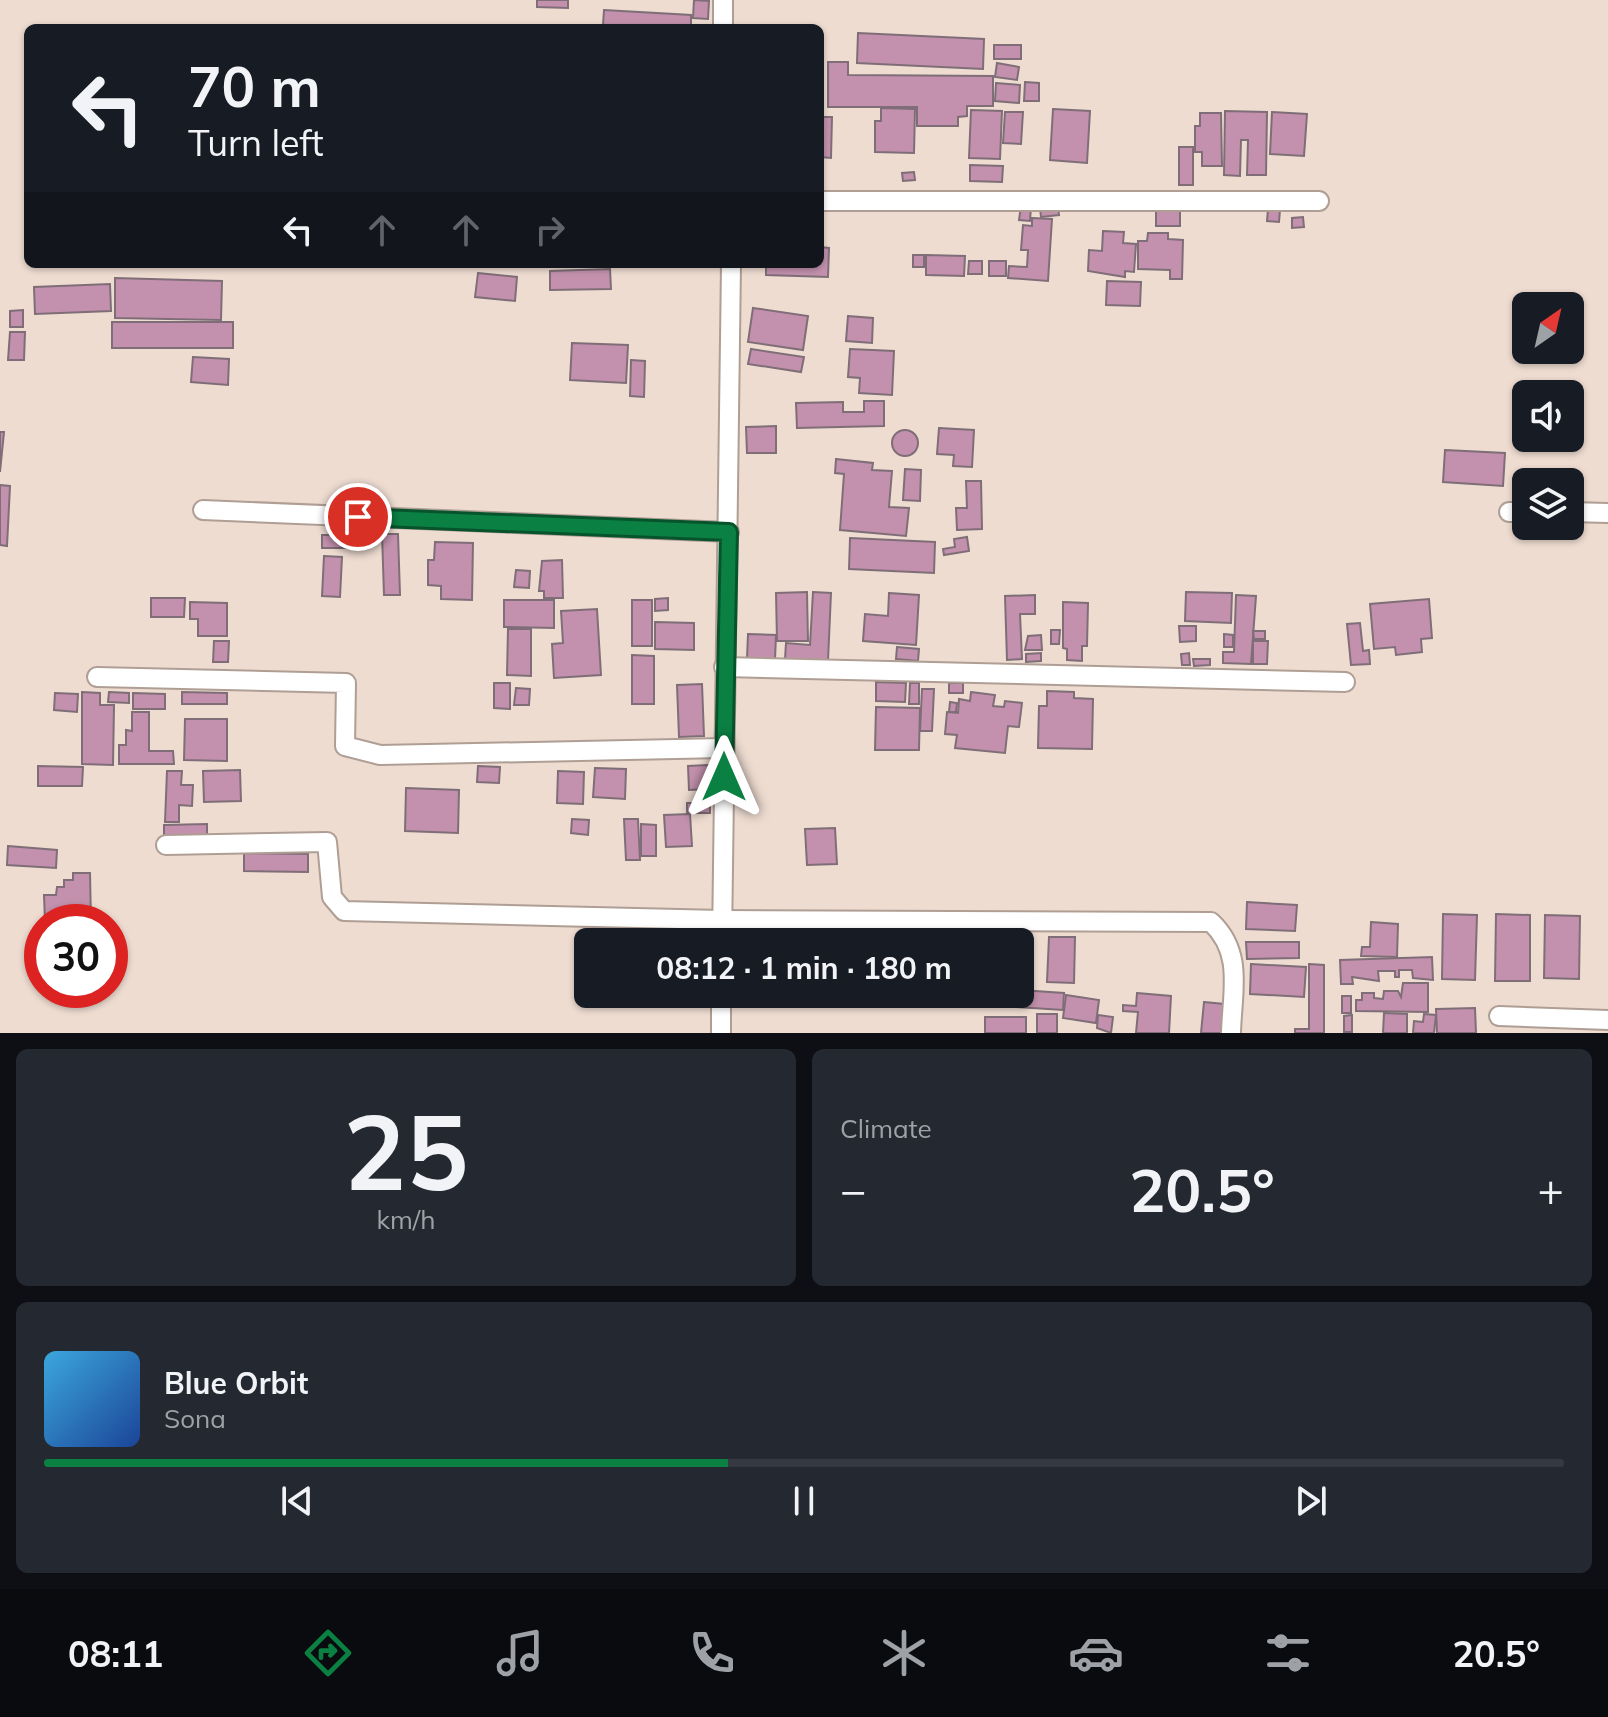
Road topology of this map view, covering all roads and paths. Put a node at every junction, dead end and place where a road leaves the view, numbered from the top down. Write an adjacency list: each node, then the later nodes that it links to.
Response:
1 (723, 0): 2 (street)
2 (723, 24)
3 (824, 201): 4 (street)
4 (1319, 201)
5 (731, 268): 9 (street)
6 (203, 510): 9 (street)
7 (1584, 512): 8 (street)
8 (1608, 513)
9 (729, 532): 10 (street)
10 (724, 667): 12 (street); 13 (street)
11 (97, 677): 13 (street)
12 (1345, 682)
13 (724, 748): 15 (street)
14 (166, 845): 15 (street)
15 (722, 920): 16 (street); 21 (street)
16 (722, 928)
17 (721, 1008): 20 (street)
18 (1499, 1016): 19 (street)
19 (1608, 1020)
20 (721, 1033)
21 (1231, 1033)

